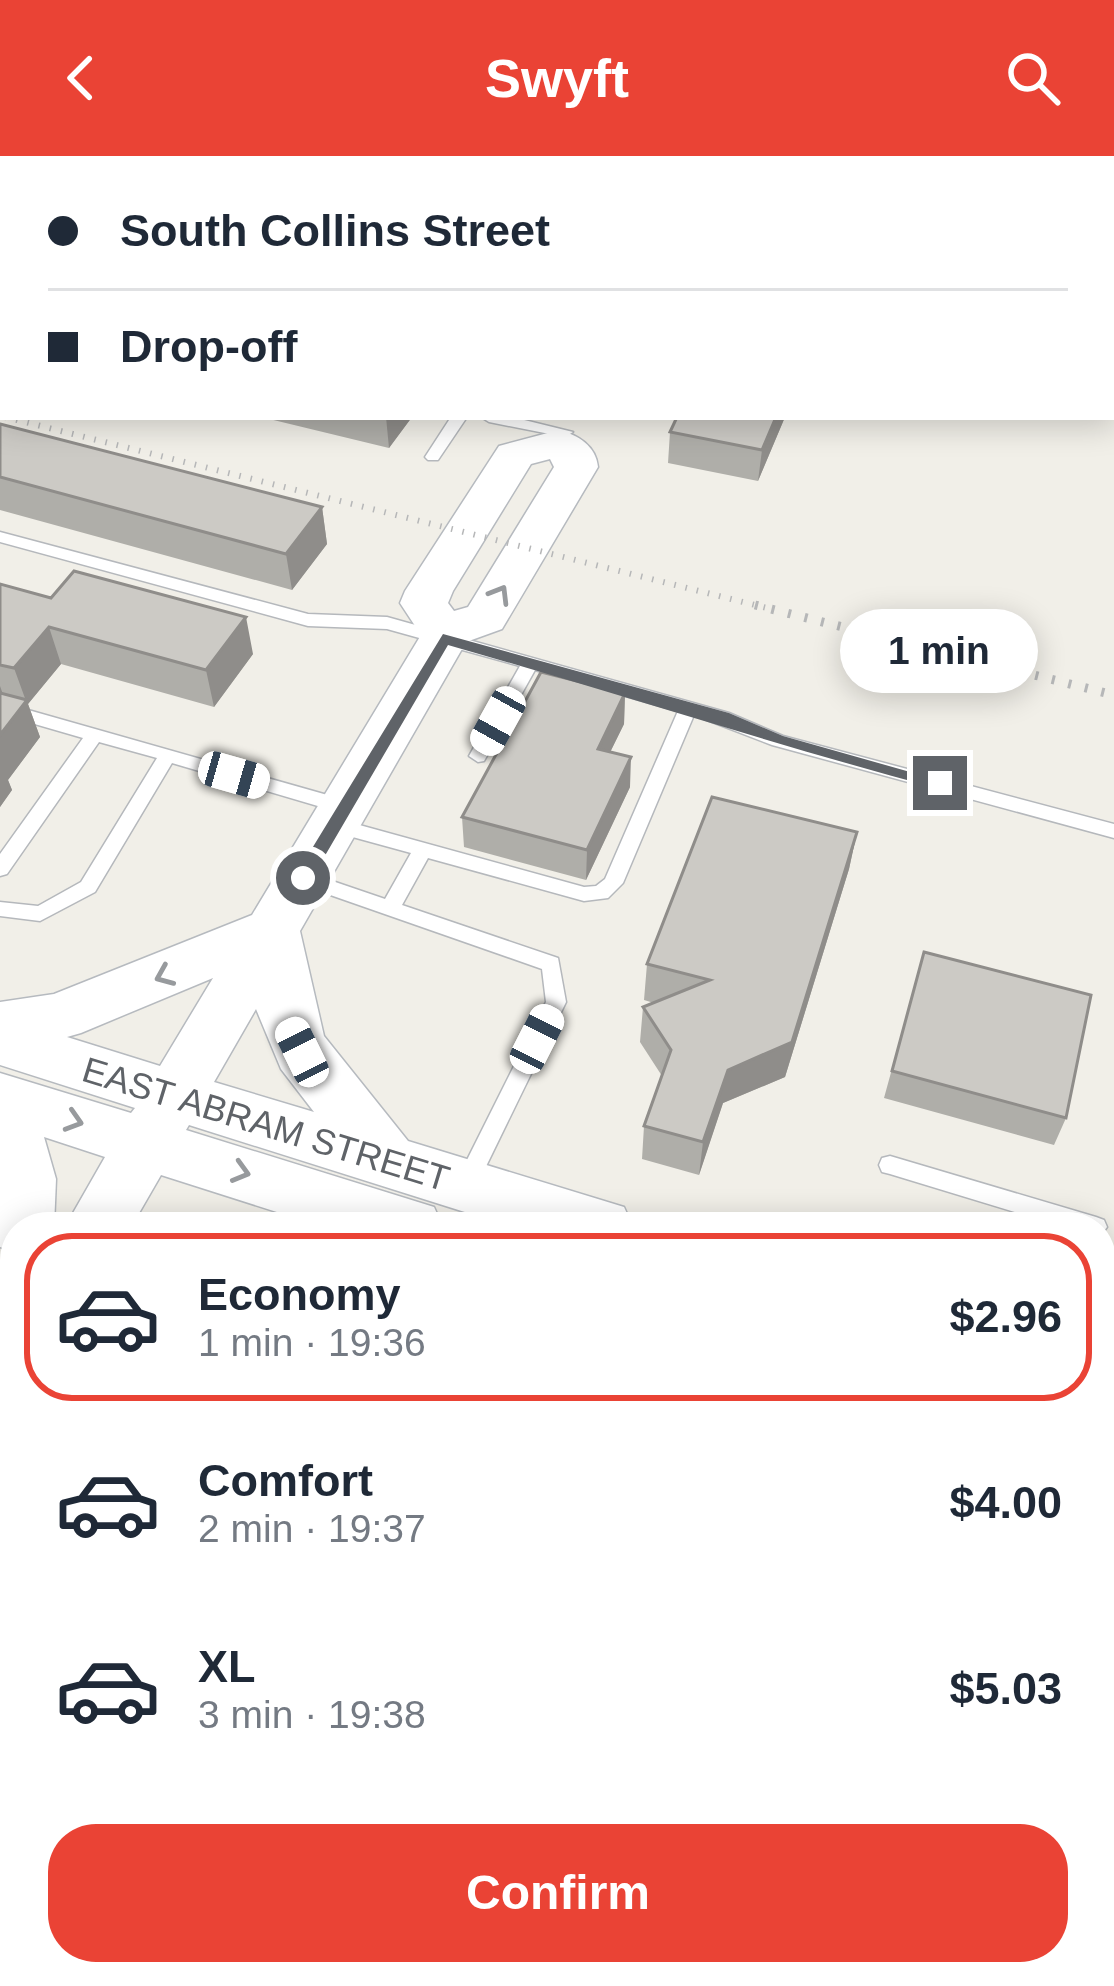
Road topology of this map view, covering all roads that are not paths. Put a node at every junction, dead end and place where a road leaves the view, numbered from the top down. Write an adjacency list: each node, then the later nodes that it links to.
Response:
1 (457, 420): 4 (lane)
2 (507, 420): 3 (lane)
3 (567, 430): 6 (main road, one-way to 3); 6 (main road)
4 (433, 457)
5 (0, 537): 6 (lane)
6 (446, 635): 7 (lane); 13 (main road)
7 (530, 663): 9 (lane); 12 (lane)
8 (0, 708): 10 (lane)
9 (688, 708): 14 (lane); 15 (lane)
10 (95, 734): 11 (lane); 16 (lane)
11 (168, 755): 13 (lane); 18 (lane)
12 (478, 756)
13 (340, 816): 15 (lane); 17 (main road)
14 (1114, 831)
15 (423, 849): 19 (lane)
16 (0, 869)
17 (303, 878): 19 (lane); 20 (main road)
18 (0, 909)
19 (389, 910): 28 (lane)
20 (272, 930): 21 (main road, one-way to 21); 24 (main road); 25 (main road)
21 (0, 1026)
22 (0, 1041): 24 (main road, EAST ABRAM STREET)
23 (1, 1098): 24 (main road, EAST ABRAM STREET, one-way to 24); 29 (main road)
24 (160, 1120): 25 (main road, EAST ABRAM STREET); 27 (main road, EAST ABRAM STREET, one-way to 27); 30 (main road)
25 (389, 1163): 28 (main road, EAST ABRAM STREET)
26 (890, 1165): 34 (lane)
27 (336, 1200): 31 (main road); 32 (main road, EAST ABRAM STREET)
28 (486, 1204): 33 (main road, EAST ABRAM STREET)
29 (23, 1212)
30 (106, 1212)
31 (301, 1212)
32 (369, 1212)
33 (526, 1212)
34 (1046, 1212)

